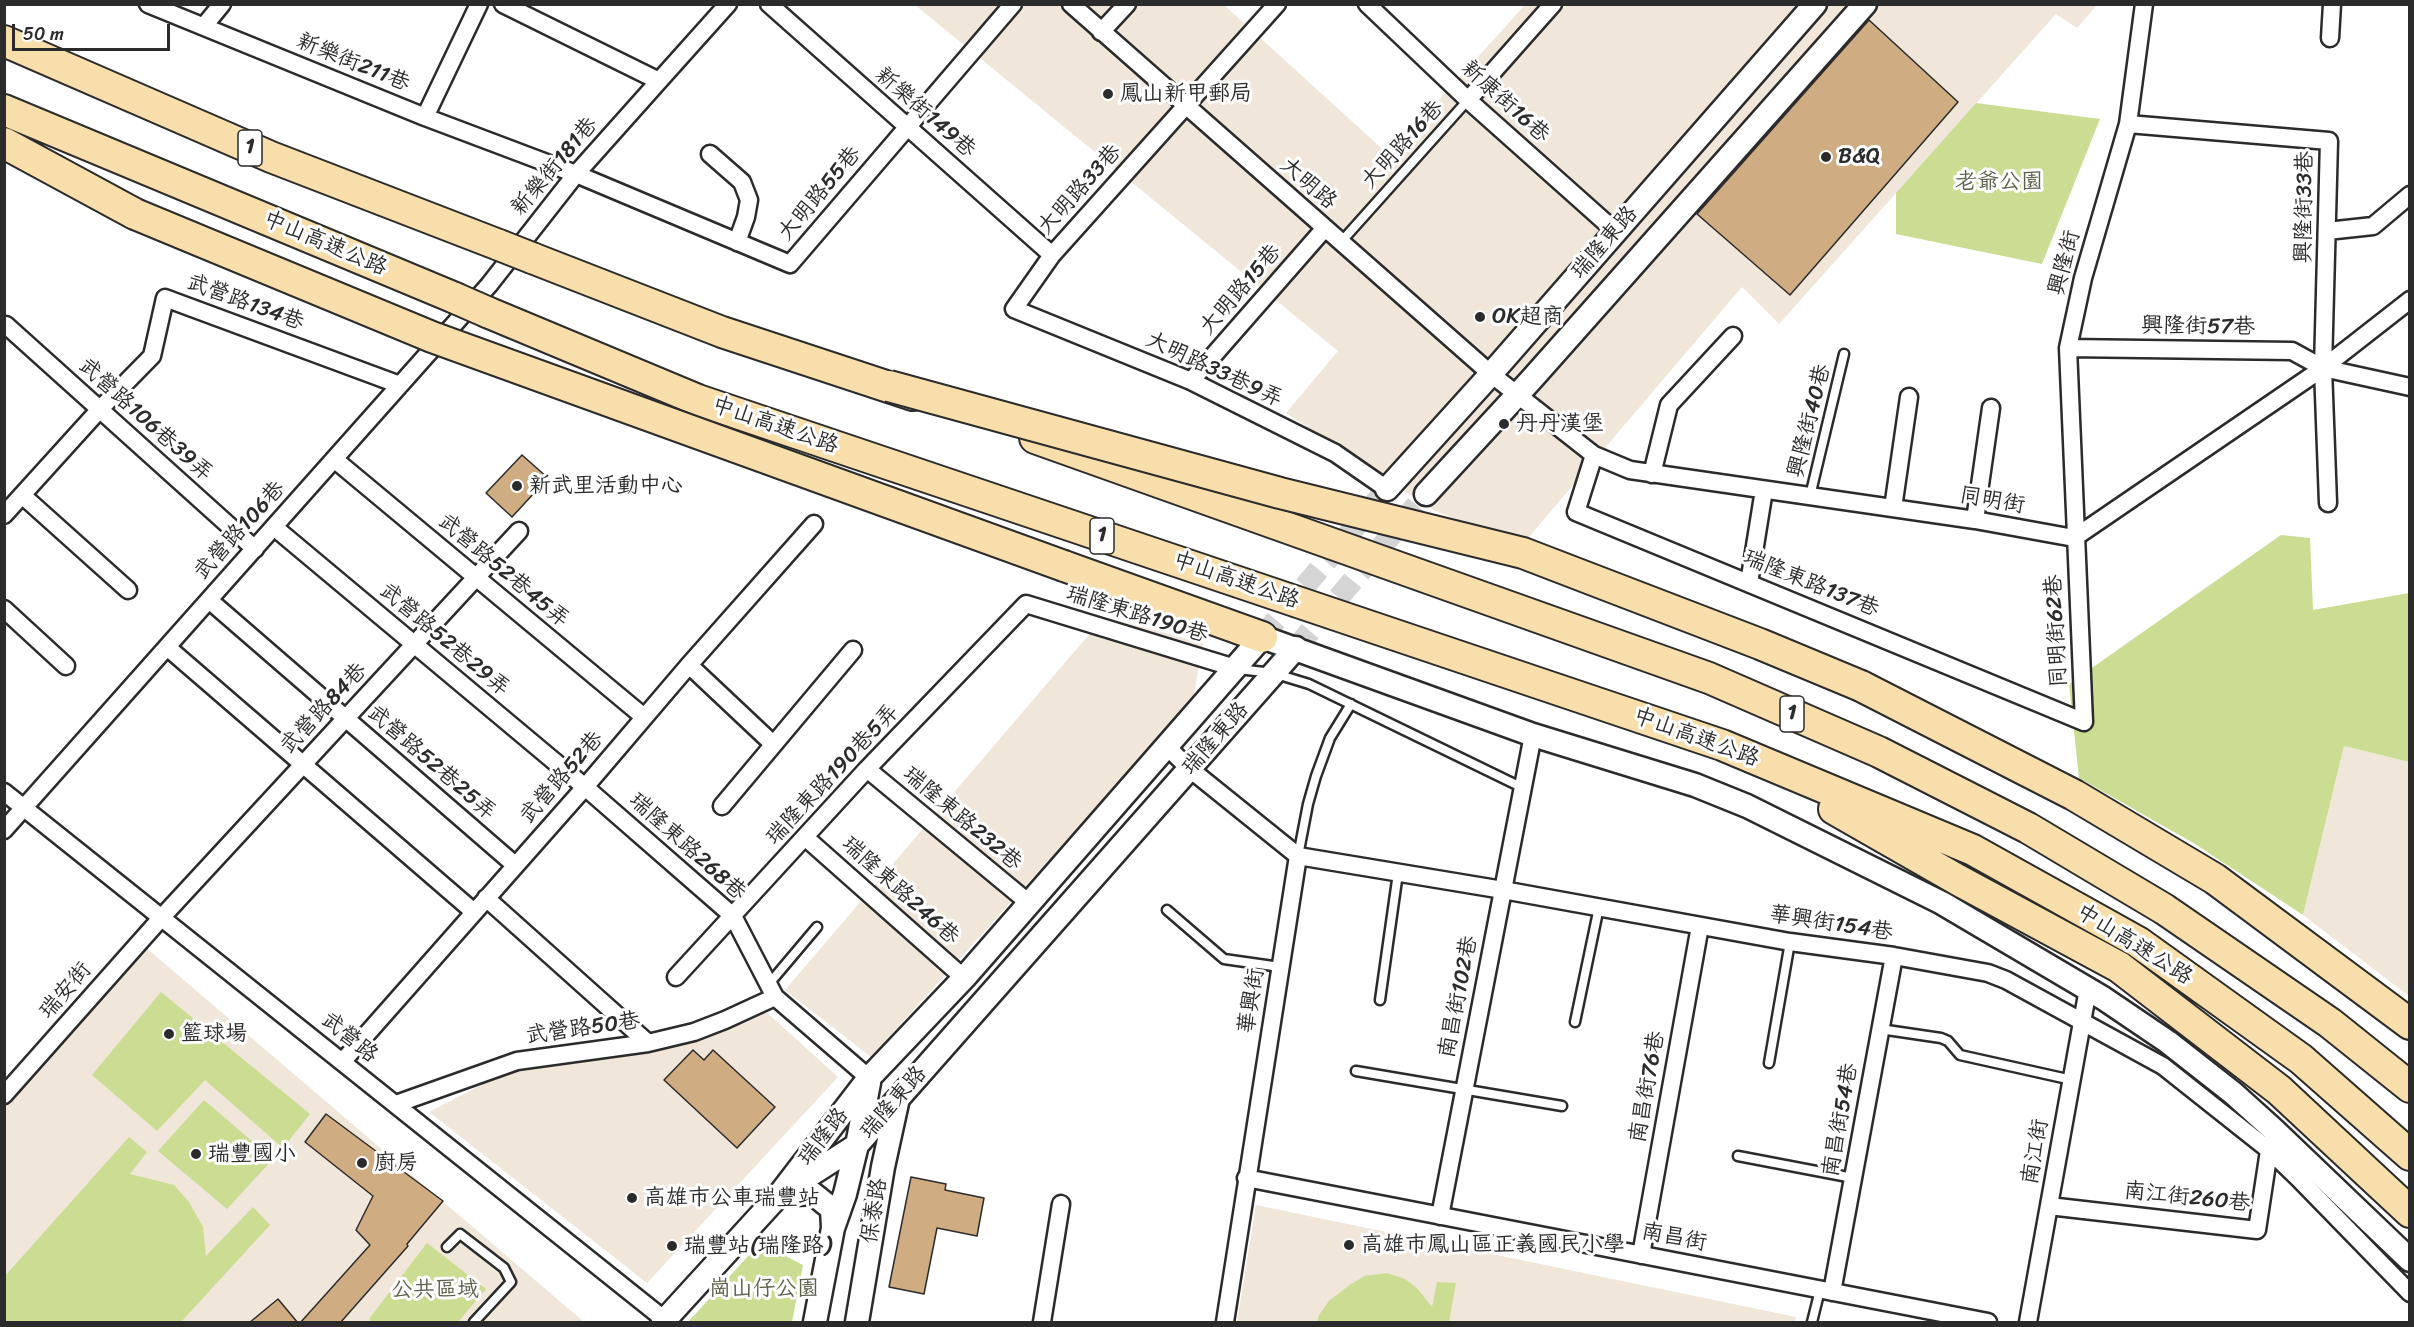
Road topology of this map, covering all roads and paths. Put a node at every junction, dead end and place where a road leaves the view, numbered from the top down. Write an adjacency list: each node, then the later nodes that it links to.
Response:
1 (148, 4): 18 (street, 新樂街211巷)
2 (222, 4): 18 (street)
3 (480, 4): 28 (street, 新樂街211巷)
4 (503, 4): 17 (street)
5 (728, 4): 24 (street, 新樂街181巷)
6 (769, 4): 30 (street, 新樂街149巷)
7 (1012, 4): 30 (street, 大明路55巷)
8 (1071, 4): 19 (street, 大明路)
9 (1126, 4): 19 (street)
10 (1277, 4): 26 (street, 大明路33巷)
11 (1366, 4): 25 (street, 新康街16巷)
12 (1553, 4): 25 (street)
13 (1815, 4): 22 (street, 瑞隆東路)
14 (1865, 4): 23 (street, 瑞隆東路)
15 (2144, 4): 29 (street, 興隆街)
16 (2332, 4): 20 (street)
17 (527, 10): 24 (street)
18 (204, 26): 28 (street, 新樂街211巷)
19 (1101, 32): 26 (street, 大明路)
20 (2330, 38)
21 (4, 41): 52 (highway, 中山高速公路 / 1, bridge)
22 (1775, 50): 23 (street); 36 (street, 瑞隆東路)
23 (1802, 75): 54 (street, 瑞隆東路)
24 (659, 81): 33 (street, 新樂街181巷)
25 (1468, 100): 36 (street, 新康街16巷); 39 (lane, 大明路16巷)
26 (1185, 105): 35 (street, 大明路); 40 (street, 大明路33巷)
27 (4, 110): 41 (highway, 中山高速公路 / 1, bridge)
28 (425, 117): 33 (street, 大明路55巷)
29 (2128, 124): 37 (street, 興隆街33巷); 46 (street, 興隆街)
30 (906, 126): 38 (street, 大明路55巷); 40 (street, 新樂街149巷)
31 (4, 142): 81 (highway, bridge)
32 (710, 154): 38 (street)
33 (576, 174): 38 (street, 大明路55巷); 41 (street, 新樂街181巷)
34 (2409, 195): 37 (street)
35 (1325, 228): 39 (street, 大明路); 50 (street, 大明路15巷)
36 (1615, 231): 49 (street, 瑞隆東路)
37 (2327, 231): 48 (street, 興隆街33巷)
38 (736, 242)
39 (1341, 242): 49 (street, 大明路)
40 (1052, 255): 43 (street, 大明路33巷)
41 (488, 298): 51 (street, 武營路106巷); 96 (highway, 中山高速公路 / 1)
42 (2409, 300): 48 (street)
43 (1014, 309): 50 (street, 大明路33巷9弄)
44 (6, 325): 57 (street, 武營路106巷39弄)
45 (1733, 336): 60 (street)
46 (2068, 348): 48 (street, 興隆街57巷); 73 (street, 興隆街)
47 (1844, 354): 65 (lane, 興隆街40巷)
48 (2323, 368): 53 (street, 興隆街57巷); 66 (street, 興隆街33巷); 73 (street)
49 (1491, 374): 54 (street, 大明路); 61 (street, 瑞隆東路)
50 (1191, 381): 61 (street, 大明路33巷9弄)
51 (400, 385): 57 (street, 武營路134巷); 59 (street, 武營路106巷)
52 (889, 386): 131 (highway, bridge); 139 (highway, 中山高速公路 / 1)
53 (2409, 387)
54 (1518, 395): 58 (street, 同明街); 63 (street, 瑞隆東路)
55 (1909, 397): 67 (street)
56 (1991, 408): 69 (street)
57 (100, 409): 64 (street, 武營路134巷); 74 (street, 武營路106巷39弄)
58 (1594, 455): 60 (street, 同明街); 76 (street, 瑞隆東路137巷)
59 (334, 459): 71 (street, 武營路106巷); 75 (street, 武營路52巷45弄)
60 (1652, 474): 62 (street, 同明街)
61 (1387, 489)
62 (1764, 490): 65 (street, 同明街); 76 (street)
63 (1426, 494)
64 (22, 495): 68 (street, 武營路134巷); 77 (street)
65 (1810, 496): 67 (street, 同明街)
66 (2328, 503)
67 (1893, 508): 69 (street, 同明街)
68 (4, 515)
69 (1975, 520): 73 (street, 同明街)
70 (814, 524): 86 (street, 武營路52巷)
71 (273, 527): 74 (street, 武營路106巷); 82 (street, 武營路52巷29弄)
72 (519, 531): 75 (street, 武營路84巷)
73 (2074, 538): 93 (street, 同明街62巷)
74 (255, 549): 78 (street, 武營路106巷)
75 (475, 578): 82 (street, 武營路84巷); 91 (street, 武營路52巷45弄)
76 (1749, 583): 93 (street, 瑞隆東路137巷)
77 (128, 590)
78 (209, 600): 83 (street, 武營路106巷); 92 (street, 武營路52巷25弄)
79 (1026, 604): 88 (street, 瑞隆東路190巷); 99 (street, 瑞隆東路190巷5弄)
80 (4, 609): 87 (street)
81 (1262, 637): 84 (street); 88 (street, 瑞隆東路)
82 (415, 644): 92 (street, 武營路84巷); 101 (street, 武營路52巷29弄)
83 (167, 647): 98 (street); 105 (street, 武營路106巷)
84 (1296, 648): 89 (street, 瑞隆東路); 94 (street)
85 (853, 650): 95 (street)
86 (689, 665): 91 (street, 武營路52巷); 95 (street)
87 (66, 666)
88 (1235, 668): 89 (lane); 97 (street, 瑞隆東路)
89 (1273, 673): 90 (lane); 100 (street, 瑞隆東路)
90 (1351, 704): 102 (lane); 108 (lane)
91 (644, 717): 101 (street, 武營路52巷)
92 (346, 718): 98 (street, 武營路84巷); 109 (street, 武營路52巷25弄)
93 (2084, 722)
94 (1533, 735): 102 (street, 南昌街102巷); 126 (street)
95 (773, 744): 104 (street)
96 (1722, 745): 148 (highway, 中山高速公路 / 1); 156 (highway)
97 (1166, 746): 100 (street); 113 (street, 瑞隆東路)
98 (304, 764): 116 (street); 118 (street, 武營路84巷)
99 (867, 769): 107 (street, 瑞隆東路190巷5弄); 113 (street, 瑞隆東路232巷)
100 (1190, 769): 108 (street); 142 (street, 瑞隆東路)
101 (585, 788): 109 (street, 武營路52巷); 117 (street, 瑞隆東路268巷)
102 (1523, 788): 111 (street, 南昌街102巷)
103 (4, 792): 105 (street, 武營路)
104 (722, 806)
105 (25, 808): 106 (street, 武營路106巷); 118 (street, 武營路)
106 (4, 830)
107 (806, 838): 117 (street, 瑞隆東路190巷5弄); 125 (street, 瑞隆東路246巷)
108 (1298, 856): 110 (street, 華興街154巷); 123 (street, 華興街)
109 (515, 865): 112 (street, 武營路52巷)
110 (1398, 873): 111 (street, 華興街154巷); 128 (lane)
111 (1503, 890): 114 (street, 華興街154巷); 140 (street, 南昌街102巷)
112 (486, 898): 116 (street, 武營路52巷); 133 (street)
113 (1029, 903): 125 (street, 瑞隆東路)
114 (1599, 907): 119 (street, 華興街154巷); 130 (lane)
115 (1167, 910): 123 (lane)
116 (474, 912): 134 (street, 武營路52巷)
117 (733, 916): 124 (street, 瑞隆東路190巷5弄); 127 (street, 瑞隆東路268巷)
118 (162, 917): 134 (street, 武營路); 141 (street, 瑞安街)
119 (1700, 926): 121 (street, 華興街154巷); 160 (street, 南昌街76巷)
120 (817, 927): 127 (lane)
121 (1790, 942): 122 (street, 華興街154巷); 135 (lane)
122 (1894, 956): 129 (street, 華興街154巷); 132 (street, 南昌街54巷)
123 (1280, 968): 151 (street, 華興街)
124 (676, 977)
125 (964, 978): 137 (street, 瑞隆東路)
126 (2088, 988): 129 (street, 南江街); 146 (street)
127 (771, 991): 133 (street, 武營路50巷); 137 (street, 瑞隆東路268巷)
128 (1380, 1000)
129 (2082, 1020): 138 (street, 南江街); 146 (street, 華興街154巷)
130 (1575, 1022)
131 (2409, 1024)
132 (1880, 1029): 138 (lane); 152 (street, 南昌街54巷)
133 (648, 1043): 143 (street, 武營路50巷)
134 (342, 1061): 143 (street, 武營路)
135 (1769, 1063)
136 (1356, 1071): 140 (lane)
137 (870, 1078): 145 (street, 瑞隆路); 147 (street, 瑞隆東路)
138 (2072, 1080): 155 (street, 南江街)
139 (2409, 1087)
140 (1464, 1088): 144 (lane); 157 (street, 南昌街102巷)
141 (4, 1095)
142 (897, 1099): 147 (street, 瑞隆東路); 150 (street, 保泰路)
143 (396, 1104): 164 (street, 武營路)
144 (1563, 1106)
145 (834, 1125): 147 (street); 153 (street, 瑞隆路)
146 (2271, 1140): 155 (street, 南江街260巷); 161 (street); 163 (street, 華興街154巷)
147 (857, 1145): 150 (street); 153 (street, 瑞隆路); 158 (street, 保泰路)
148 (2409, 1155)
149 (1738, 1156): 152 (lane)
150 (883, 1167): 167 (street, 保泰路)
151 (1246, 1178): 157 (street, 南昌街); 169 (street, 華興街)
152 (1853, 1178): 162 (street, 南昌街54巷)
153 (779, 1195): 158 (street); 164 (street, 瑞隆路)
154 (1060, 1204): 168 (street)
155 (2049, 1206): 172 (street, 南江街)
156 (2409, 1212)
157 (1440, 1216): 160 (street, 南昌街)
158 (833, 1228): 166 (street, 保泰路)
159 (447, 1247): 165 (lane)
160 (1641, 1255): 162 (street, 南昌街)
161 (2409, 1260)
162 (1826, 1291): 170 (lane); 171 (street, 南昌街)
163 (2409, 1293)
164 (664, 1321)
165 (474, 1323)
166 (815, 1323)
167 (857, 1323)
168 (1042, 1323)
169 (1225, 1323)
170 (1812, 1323)
171 (1988, 1323)
172 (2028, 1323)

